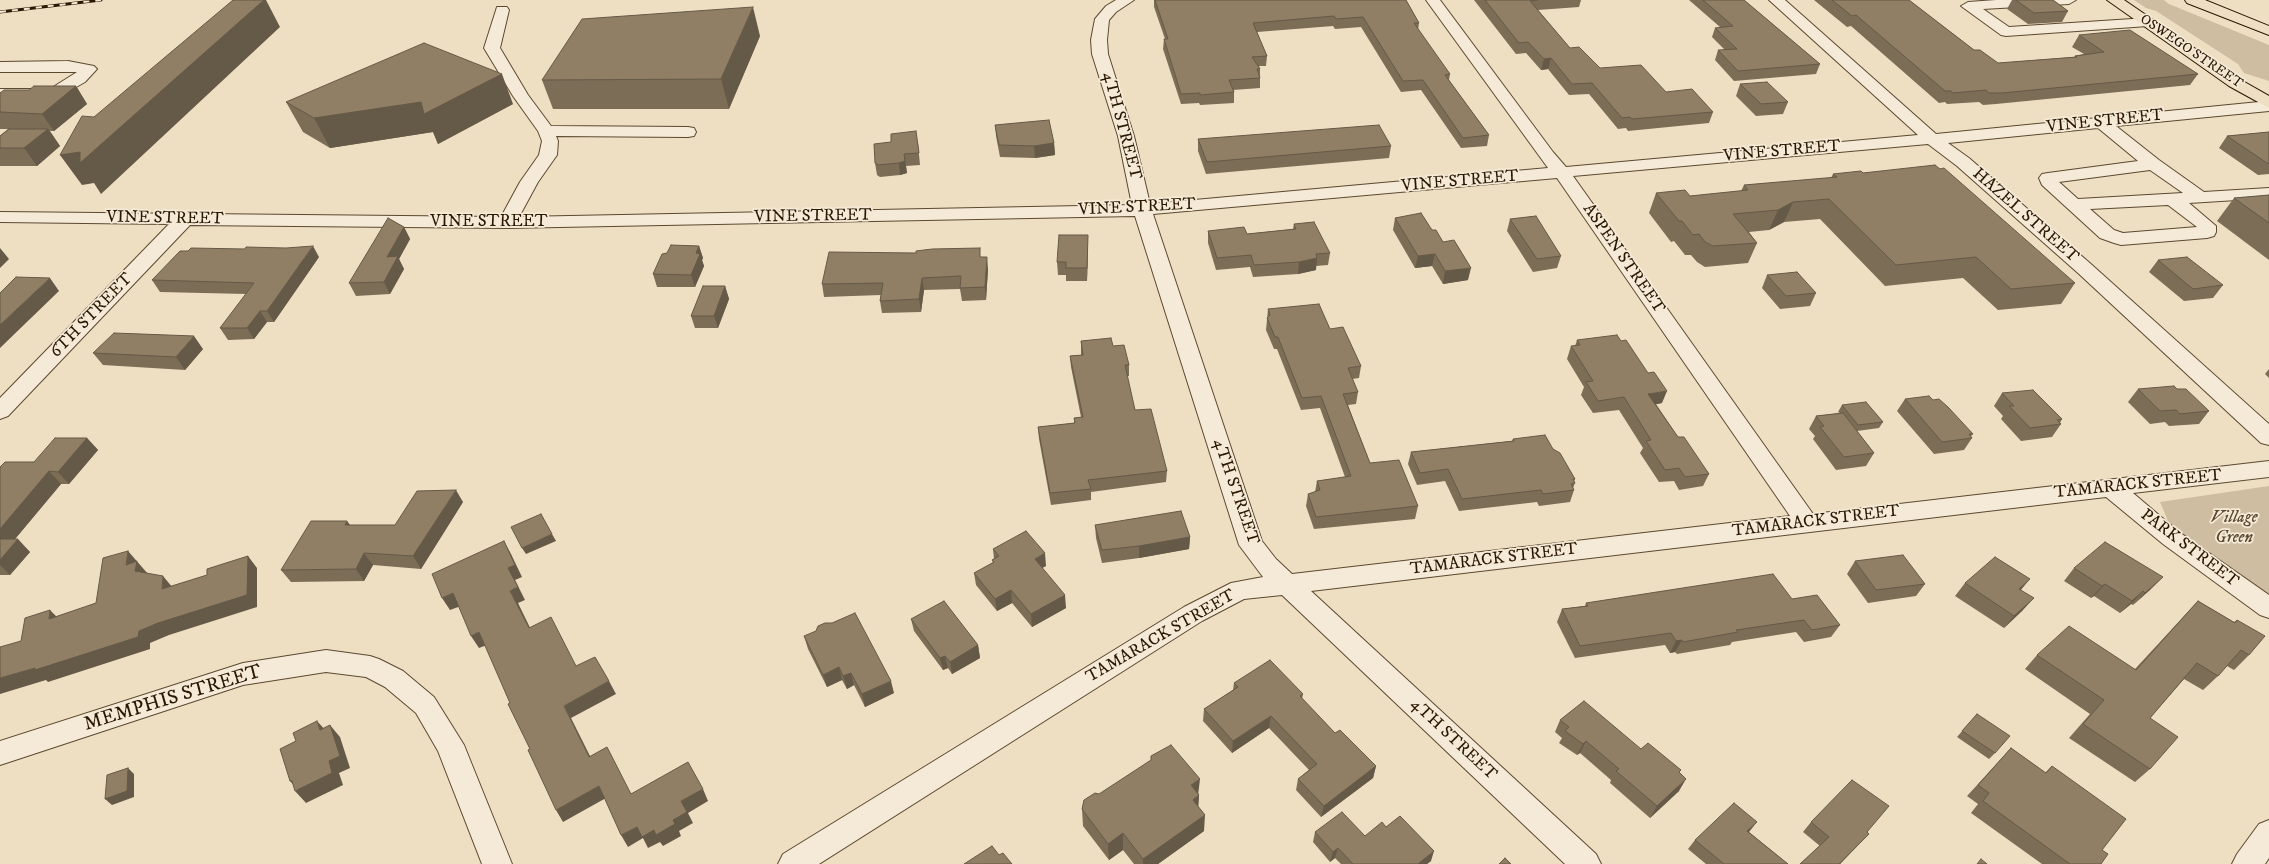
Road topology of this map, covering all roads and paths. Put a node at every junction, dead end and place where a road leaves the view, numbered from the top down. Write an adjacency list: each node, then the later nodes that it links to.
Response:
1 (1127, 0): 23 (street, 4TH STREET)
2 (1433, 0): 18 (street, ASPEN STREET)
3 (1776, 0): 16 (street, HAZEL STREET)
4 (2069, 0): 8 (street)
5 (2114, 0): 8 (main road, OSWEGO STREET)
6 (2197, 1): 9 (main road)
7 (502, 10): 14 (street)
8 (2148, 22): 12 (main road, OSWEGO STREET)
9 (2269, 31)
10 (0, 67): 11 (street)
11 (0, 94)
12 (2269, 104): 13 (street, VINE STREET)
13 (2101, 122): 16 (street, VINE STREET); 17 (street)
14 (546, 131): 15 (street); 26 (street)
15 (688, 132)
16 (1932, 139): 18 (street, VINE STREET); 28 (street, HAZEL STREET)
17 (2153, 164): 20 (street); 22 (street)
18 (1562, 172): 23 (street, VINE STREET); 31 (street, ASPEN STREET)
19 (2269, 193): 20 (street)
20 (2200, 197): 21 (street)
21 (2171, 198): 22 (street); 22 (street)
22 (2074, 204)
23 (1142, 210): 26 (street, VINE STREET); 32 (street, 4TH STREET)
24 (0, 217): 25 (street, VINE STREET)
25 (184, 220): 26 (street, VINE STREET); 27 (street, 6TH STREET)
26 (507, 223)
27 (0, 411)
28 (2269, 438)
29 (2269, 469): 30 (street, TAMARACK STREET)
30 (2110, 487): 31 (street, TAMARACK STREET); 33 (street, PARK STREET)
31 (1808, 524): 32 (street, TAMARACK STREET)
32 (1287, 584): 37 (street, TAMARACK STREET); 38 (street, 4TH STREET)
33 (2269, 608)
34 (0, 753): 36 (street, MEMPHIS STREET)
35 (2269, 834): 39 (street)
36 (497, 864)
37 (793, 864)
38 (1586, 864)
39 (2247, 864)

